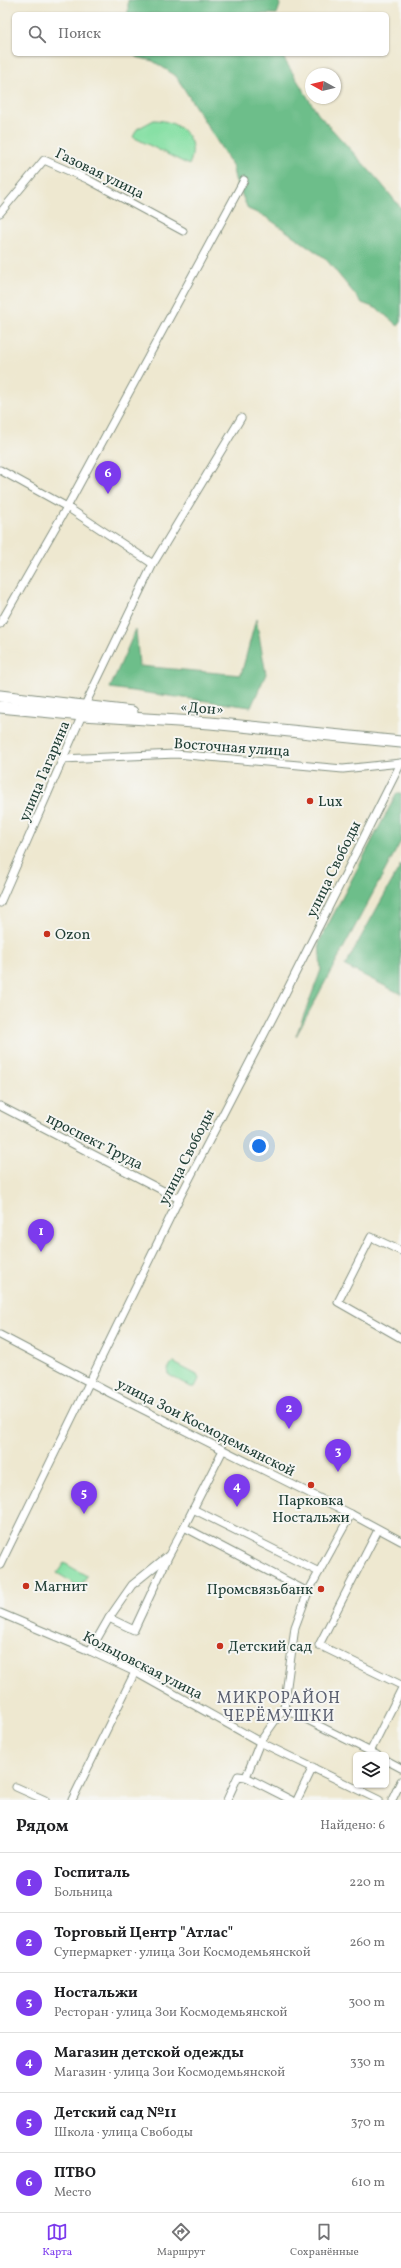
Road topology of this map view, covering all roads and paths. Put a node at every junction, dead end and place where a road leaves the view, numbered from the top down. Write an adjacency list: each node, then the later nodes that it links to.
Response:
1 (244, 180): 6 (street)
2 (0, 213): 3 (street, Газовая улица)
3 (184, 231)
4 (241, 418): 7 (street, улица Гагарина)
5 (0, 470): 6 (street)
6 (67, 507): 7 (street); 8 (street)
7 (153, 564): 11 (street, улица Гагарина)
8 (0, 624)
9 (0, 696): 11 (main road)
10 (0, 707): 11 (main road)
11 (84, 710): 12 (main road, «Дон»); 13 (street, улица Гагарина)
12 (401, 742)
13 (62, 759): 14 (street, Восточная улица); 15 (street, улица Гагарина)
14 (400, 763): 17 (street, улица Свободы)
15 (0, 903)
16 (0, 1106): 17 (street, проспект Труда)
17 (179, 1199): 21 (street, улица Свободы)
18 (401, 1251): 20 (street)
19 (0, 1334): 21 (street, улица Зои Космодемьянской)
20 (401, 1338)
21 (89, 1382): 22 (street, улица Зои Космодемьянской); 29 (street, улица Свободы)
22 (223, 1450): 23 (street); 24 (street, улица Зои Космодемьянской)
23 (193, 1509): 25 (street); 30 (street)
24 (351, 1514): 26 (street, улица Зои Космодемьянской); 30 (street)
25 (184, 1527): 28 (street); 31 (street)
26 (378, 1530): 27 (street, улица Зои Космодемьянской); 36 (street)
27 (401, 1542)
28 (169, 1555): 33 (street); 33 (street)
29 (0, 1565)
30 (319, 1572): 31 (street)
31 (308, 1592): 38 (street)
32 (0, 1613): 34 (street, Кольцовская улица)
33 (109, 1618): 34 (street)
34 (90, 1651): 35 (street, Кольцовская улица)
35 (135, 1672): 39 (street, Кольцовская улица); 49 (street)
36 (401, 1685)
37 (401, 1690): 41 (street)
38 (284, 1708): 39 (street); 40 (street)
39 (260, 1742): 43 (street, Кольцовская улица); 45 (street)
40 (371, 1752)
41 (373, 1752)
42 (389, 1762): 44 (street)
43 (313, 1767): 52 (street); 53 (street, Кольцовская улица)
44 (401, 1768)
45 (246, 1777): 50 (street); 51 (street)
46 (401, 1781): 54 (street)
47 (16, 1787): 48 (street)
48 (45, 1800)
49 (72, 1800)
50 (227, 1800)
51 (291, 1800)
52 (297, 1800)
53 (379, 1800)
54 (392, 1800)

